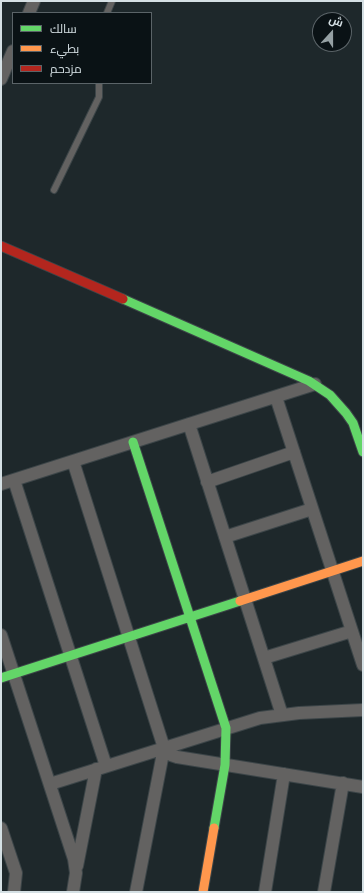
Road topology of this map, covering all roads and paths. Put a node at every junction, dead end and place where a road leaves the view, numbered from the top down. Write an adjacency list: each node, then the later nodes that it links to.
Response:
1 (34, 1): 3 (street)
2 (112, 1): 4 (lane)
3 (29, 12)
4 (107, 12)
5 (12, 53): 6 (street)
6 (1, 79)
7 (98, 84): 8 (lane)
8 (54, 190)
9 (1, 246): 10 (street)
10 (316, 384): 11 (street); 15 (street)
11 (276, 396): 12 (street); 14 (street)
12 (189, 424): 13 (street); 18 (street)
13 (133, 442): 16 (street); 25 (street)
14 (294, 452): 18 (street); 20 (street)
15 (363, 452)
16 (73, 461): 17 (street); 28 (street)
17 (14, 480): 19 (street); 29 (street)
18 (207, 482): 21 (street)
19 (1, 484)
20 (312, 508): 21 (street); 23 (street)
21 (225, 537): 24 (street)
22 (363, 561): 23 (street)
23 (332, 570): 24 (street); 26 (street)
24 (245, 600): 25 (street); 30 (street)
25 (190, 618): 28 (street); 36 (street)
26 (352, 631): 30 (street); 31 (street)
27 (1, 635): 32 (street)
28 (129, 638): 29 (street); 37 (street)
29 (70, 656): 32 (street); 39 (street)
30 (264, 658): 35 (street)
31 (363, 665)
32 (14, 674): 33 (street); 41 (street)
33 (1, 678)
34 (363, 710): 35 (street)
35 (282, 715): 36 (street)
36 (226, 728): 37 (street); 38 (street)
37 (164, 748): 38 (street); 39 (street); 48 (street)
38 (225, 765): 40 (street); 49 (street)
39 (101, 768): 41 (street); 45 (street)
40 (284, 774): 42 (street); 50 (street)
41 (50, 784): 45 (street)
42 (343, 784): 43 (street); 51 (street)
43 (363, 787)
44 (1, 828): 46 (street)
45 (76, 873): 47 (street)
46 (14, 892)
47 (73, 892)
48 (136, 892)
49 (203, 892)
50 (265, 892)
51 (324, 892)

